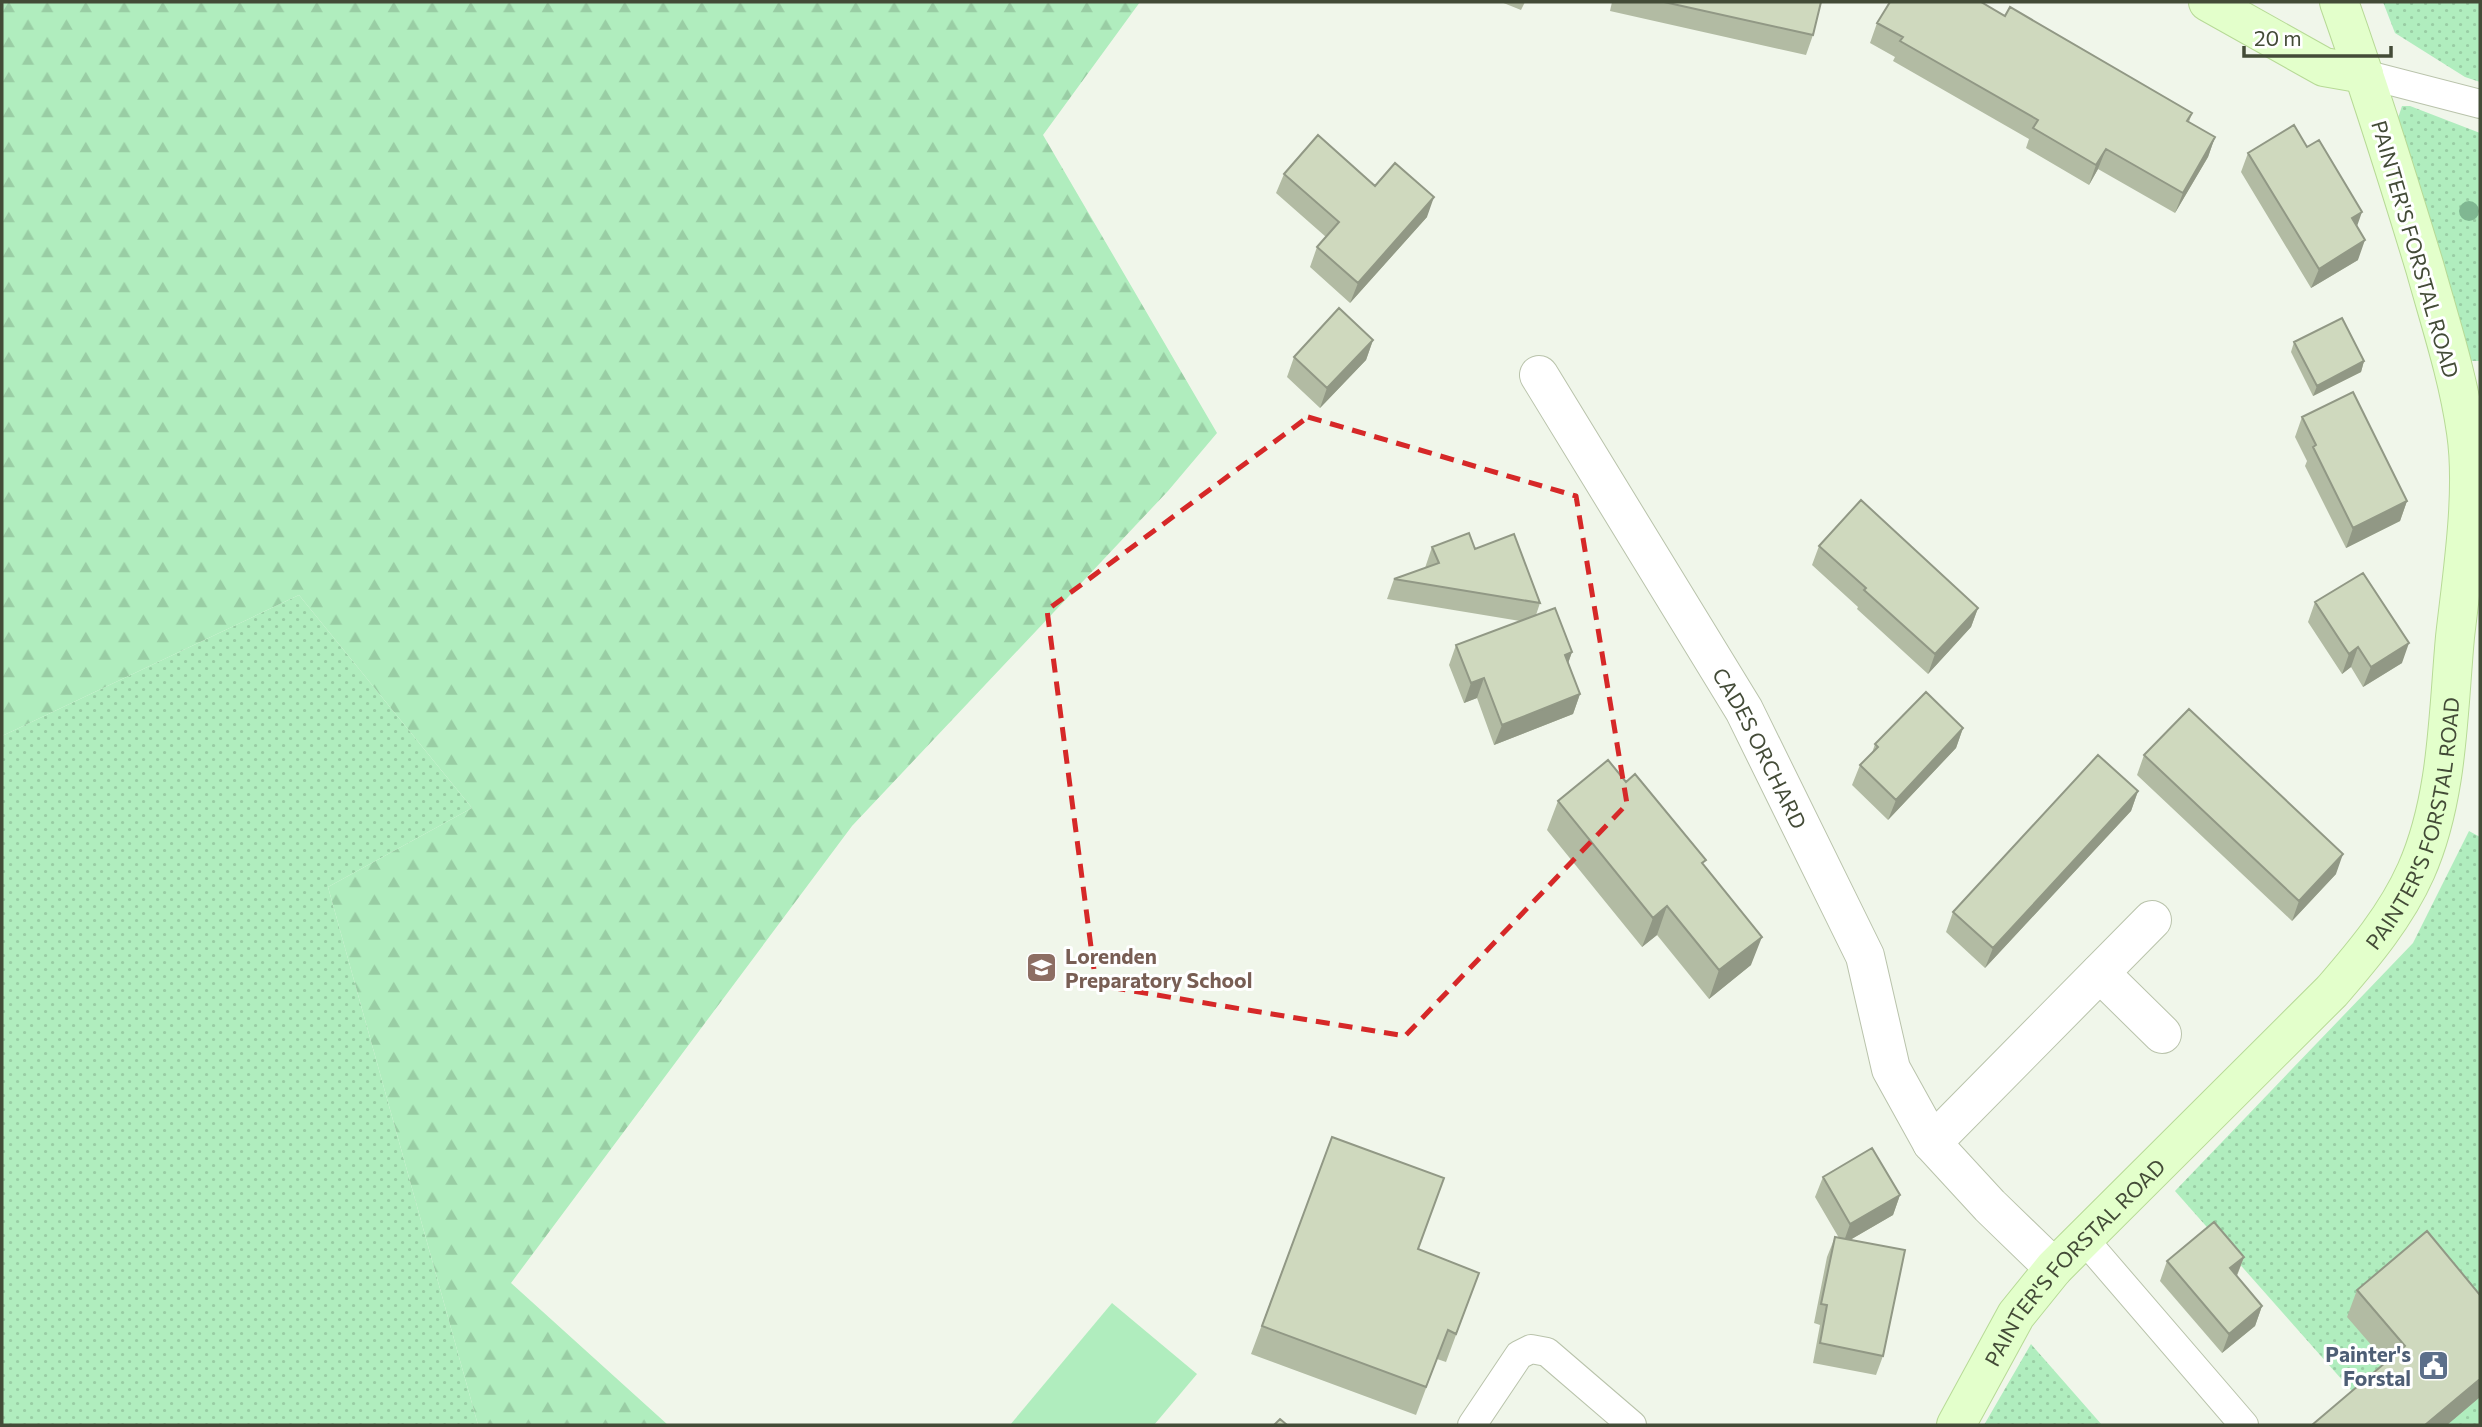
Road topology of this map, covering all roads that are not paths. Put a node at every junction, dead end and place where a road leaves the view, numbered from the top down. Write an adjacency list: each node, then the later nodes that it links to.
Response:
1 (2208, 2): 3 (street)
2 (2339, 2): 3 (street, PAINTER'S FORSTAL ROAD)
3 (2364, 74): 4 (lane); 6 (street, PAINTER'S FORSTAL ROAD)
4 (2480, 104)
5 (1539, 375): 10 (street, CADES ORCHARD)
6 (2473, 423): 11 (street, PAINTER'S FORSTAL ROAD)
7 (2152, 920): 8 (street)
8 (2100, 973): 9 (street); 10 (street)
9 (2162, 1034)
10 (1932, 1143): 12 (street, CADES ORCHARD)
11 (2083, 1238): 12 (street, PAINTER'S FORSTAL ROAD); 16 (lane)
12 (2054, 1268): 15 (street, PAINTER'S FORSTAL ROAD)
13 (1472, 1425): 14 (lane)
14 (1632, 1425)
15 (1956, 1425)
16 (2244, 1425)

